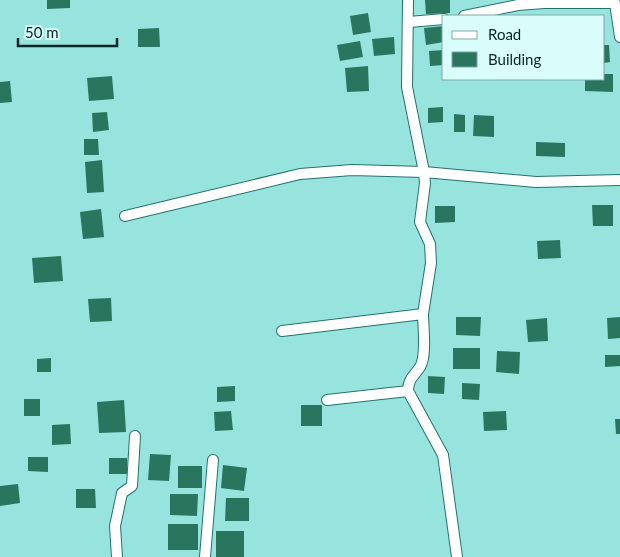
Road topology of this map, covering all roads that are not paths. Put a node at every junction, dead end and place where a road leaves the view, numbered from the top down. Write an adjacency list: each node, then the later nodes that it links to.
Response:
1 (408, 0): 5 (street)
2 (618, 2): 3 (street); 6 (street)
3 (470, 15)
4 (442, 19): 5 (street)
5 (409, 22): 7 (street)
6 (620, 37)
7 (424, 172): 8 (street); 9 (street); 10 (street)
8 (620, 180)
9 (125, 216)
10 (423, 314): 11 (street); 12 (street)
11 (282, 331)
12 (408, 391): 13 (street); 18 (street)
13 (327, 400)
14 (134, 436): 16 (street)
15 (213, 460): 17 (street)
16 (117, 557)
17 (205, 557)
18 (457, 557)

